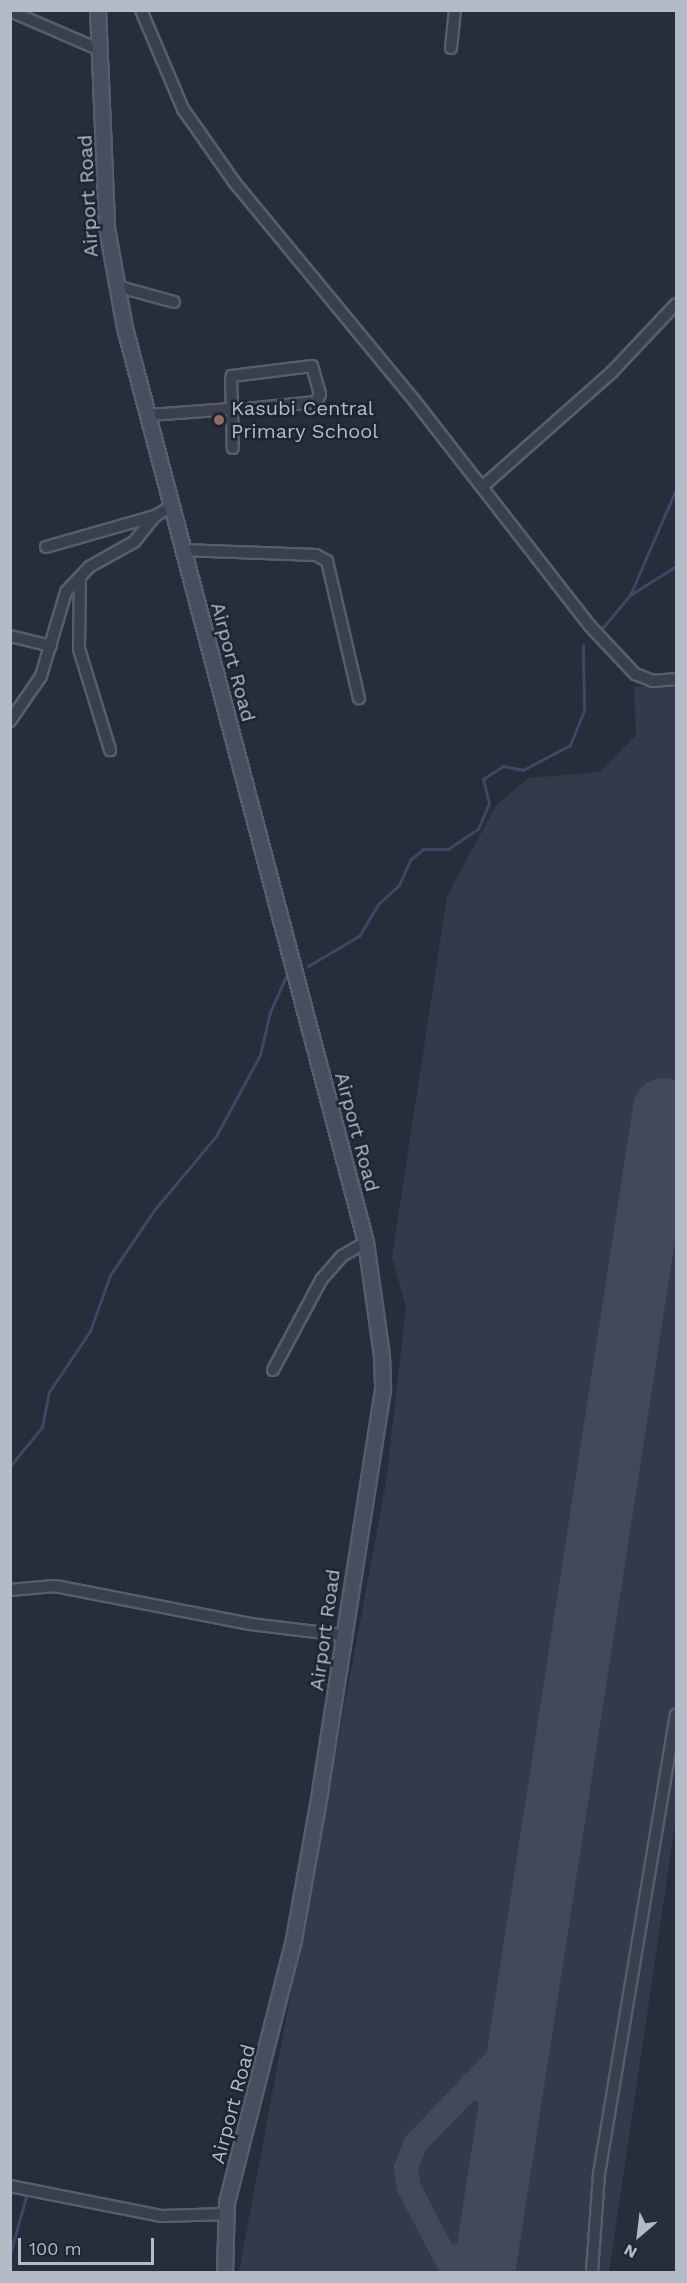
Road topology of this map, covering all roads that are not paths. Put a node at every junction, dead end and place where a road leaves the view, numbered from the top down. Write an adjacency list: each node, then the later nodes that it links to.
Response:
1 (98, 10): 6 (street, Airport Road)
2 (141, 10): 13 (street)
3 (455, 10): 5 (street)
4 (10, 11): 6 (street)
5 (451, 48)
6 (100, 50): 7 (street, Airport Road)
7 (117, 286): 8 (street); 11 (street, Airport Road)
8 (174, 302)
9 (676, 304): 13 (street)
10 (232, 409): 10 (street); 11 (street); 12 (street)
11 (149, 415): 14 (street, Airport Road)
12 (233, 448)
13 (482, 487): 21 (street)
14 (172, 506): 15 (street); 17 (street, Airport Road)
15 (155, 516): 16 (street); 18 (street)
16 (45, 547)
17 (182, 550): 22 (street); 25 (street, Airport Road)
18 (80, 577): 20 (street); 24 (street)
19 (10, 636): 20 (street)
20 (51, 646): 23 (street)
21 (676, 679)
22 (360, 698)
23 (10, 722)
24 (110, 750)
25 (366, 1242): 26 (street); 28 (street, Airport Road)
26 (273, 1370)
27 (10, 1590): 28 (street)
28 (341, 1635): 31 (street, Airport Road)
29 (676, 1714): 33 (street)
30 (10, 2186): 31 (street)
31 (226, 2214): 32 (street, Airport Road)
32 (225, 2272)
33 (592, 2272)

